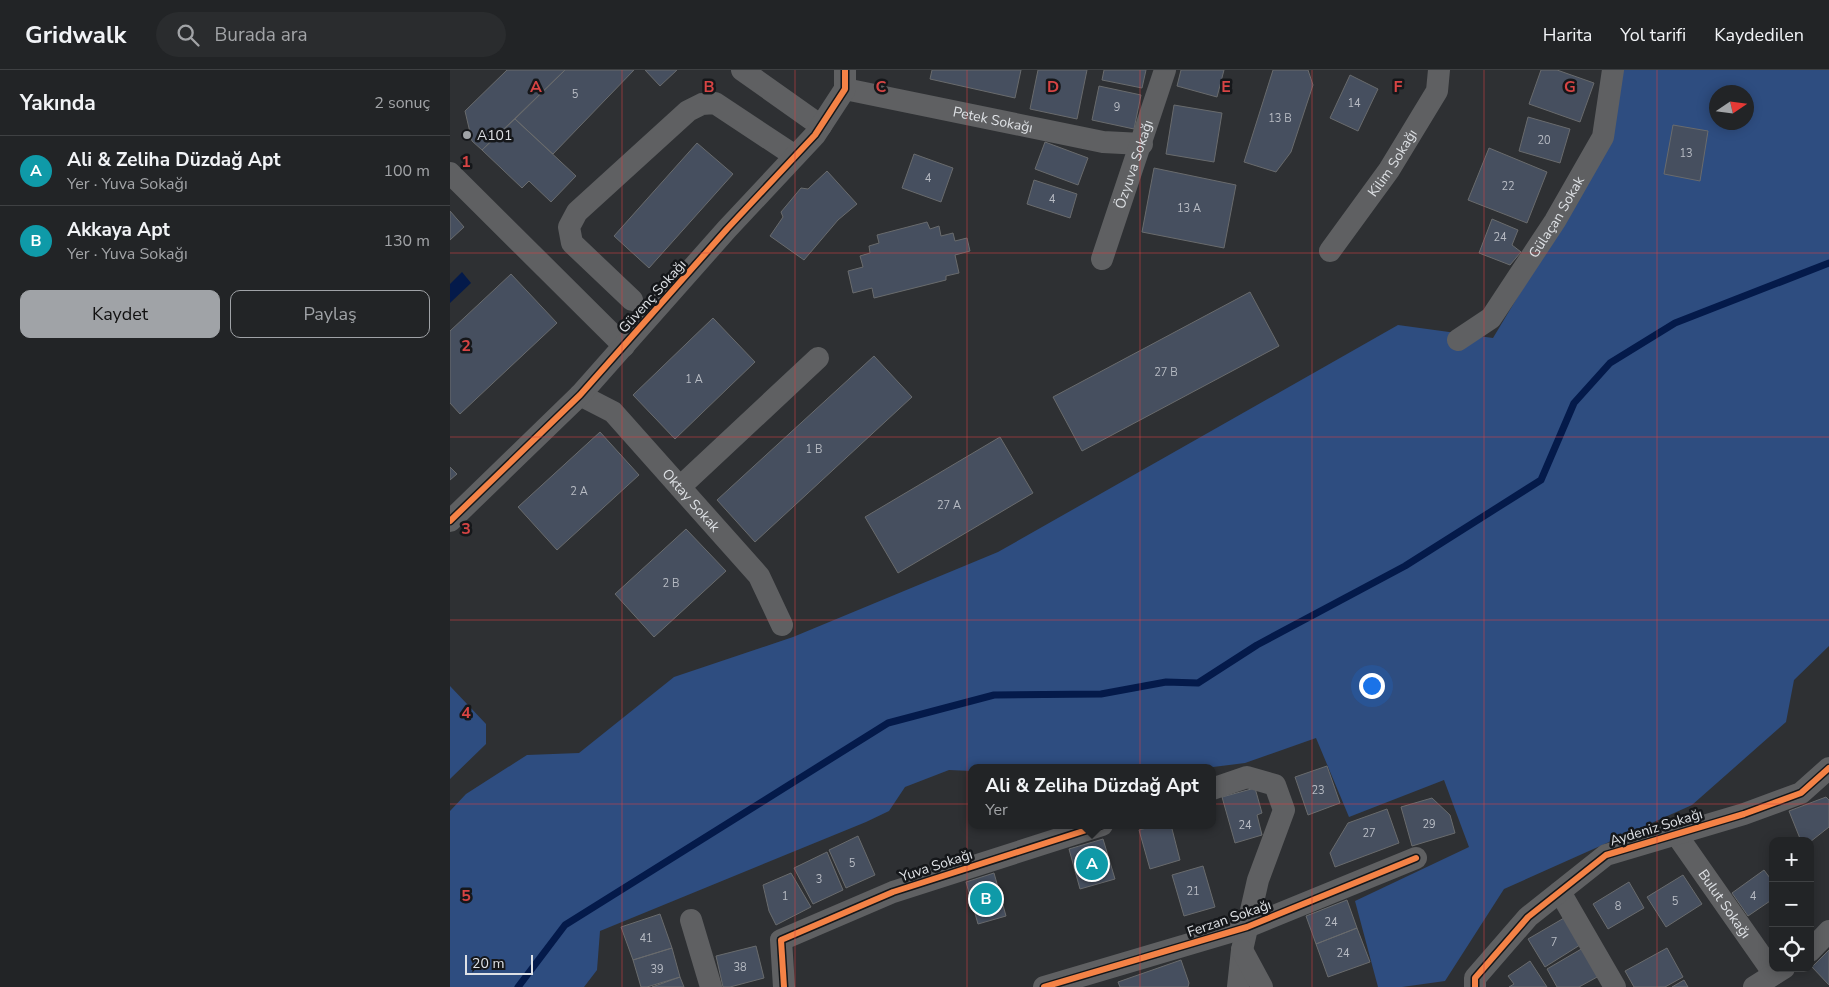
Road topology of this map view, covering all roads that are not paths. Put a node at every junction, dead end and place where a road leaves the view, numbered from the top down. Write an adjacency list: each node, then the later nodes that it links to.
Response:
1 (742, 70): 6 (street)
2 (1165, 70): 7 (street, Özyuva Sokağı)
3 (1440, 70): 10 (street, Kilim Sokağı)
4 (1613, 70): 13 (street, Gülaçan Sokak)
5 (845, 80): 6 (street, Güvenç Sokağı); 7 (street, Petek Sokağı)
6 (821, 126): 8 (street, Güvenç Sokağı)
7 (1142, 144): 11 (street, Özyuva Sokağı)
8 (795, 156): 12 (street); 14 (street, Güvenç Sokağı)
9 (450, 173): 14 (street)
10 (1330, 251)
11 (1102, 259)
12 (632, 300)
13 (1458, 340)
14 (624, 346): 16 (street, Güvenç Sokağı)
15 (818, 358): 17 (street)
16 (580, 395): 17 (street, Oktay Sokak); 18 (street, Güvenç Sokağı)
17 (680, 487): 19 (street, Oktay Sokak)
18 (450, 521)
19 (782, 625)
20 (1829, 768): 23 (street, Aydeniz Sokağı)
21 (1216, 788): 27 (street)
22 (1090, 829): 34 (street, Yuva Sokağı)
23 (1676, 834): 25 (street, Aydeniz Sokağı); 31 (street, Bulut Sokağı)
24 (1416, 858): 27 (street, Ferzan Sokağı)
25 (1560, 892): 38 (street, Aydeniz Sokağı); 39 (street)
26 (692, 920): 33 (street)
27 (1247, 927): 30 (street); 35 (street, Ferzan Sokağı)
28 (1829, 931): 29 (street)
29 (1814, 947)
30 (1242, 950): 36 (street); 37 (street)
31 (1769, 958)
32 (1777, 972): 40 (street)
33 (711, 987)
34 (784, 987)
35 (1044, 987)
36 (1238, 987)
37 (1262, 987)
38 (1475, 987)
39 (1615, 987)
40 (1754, 987)

